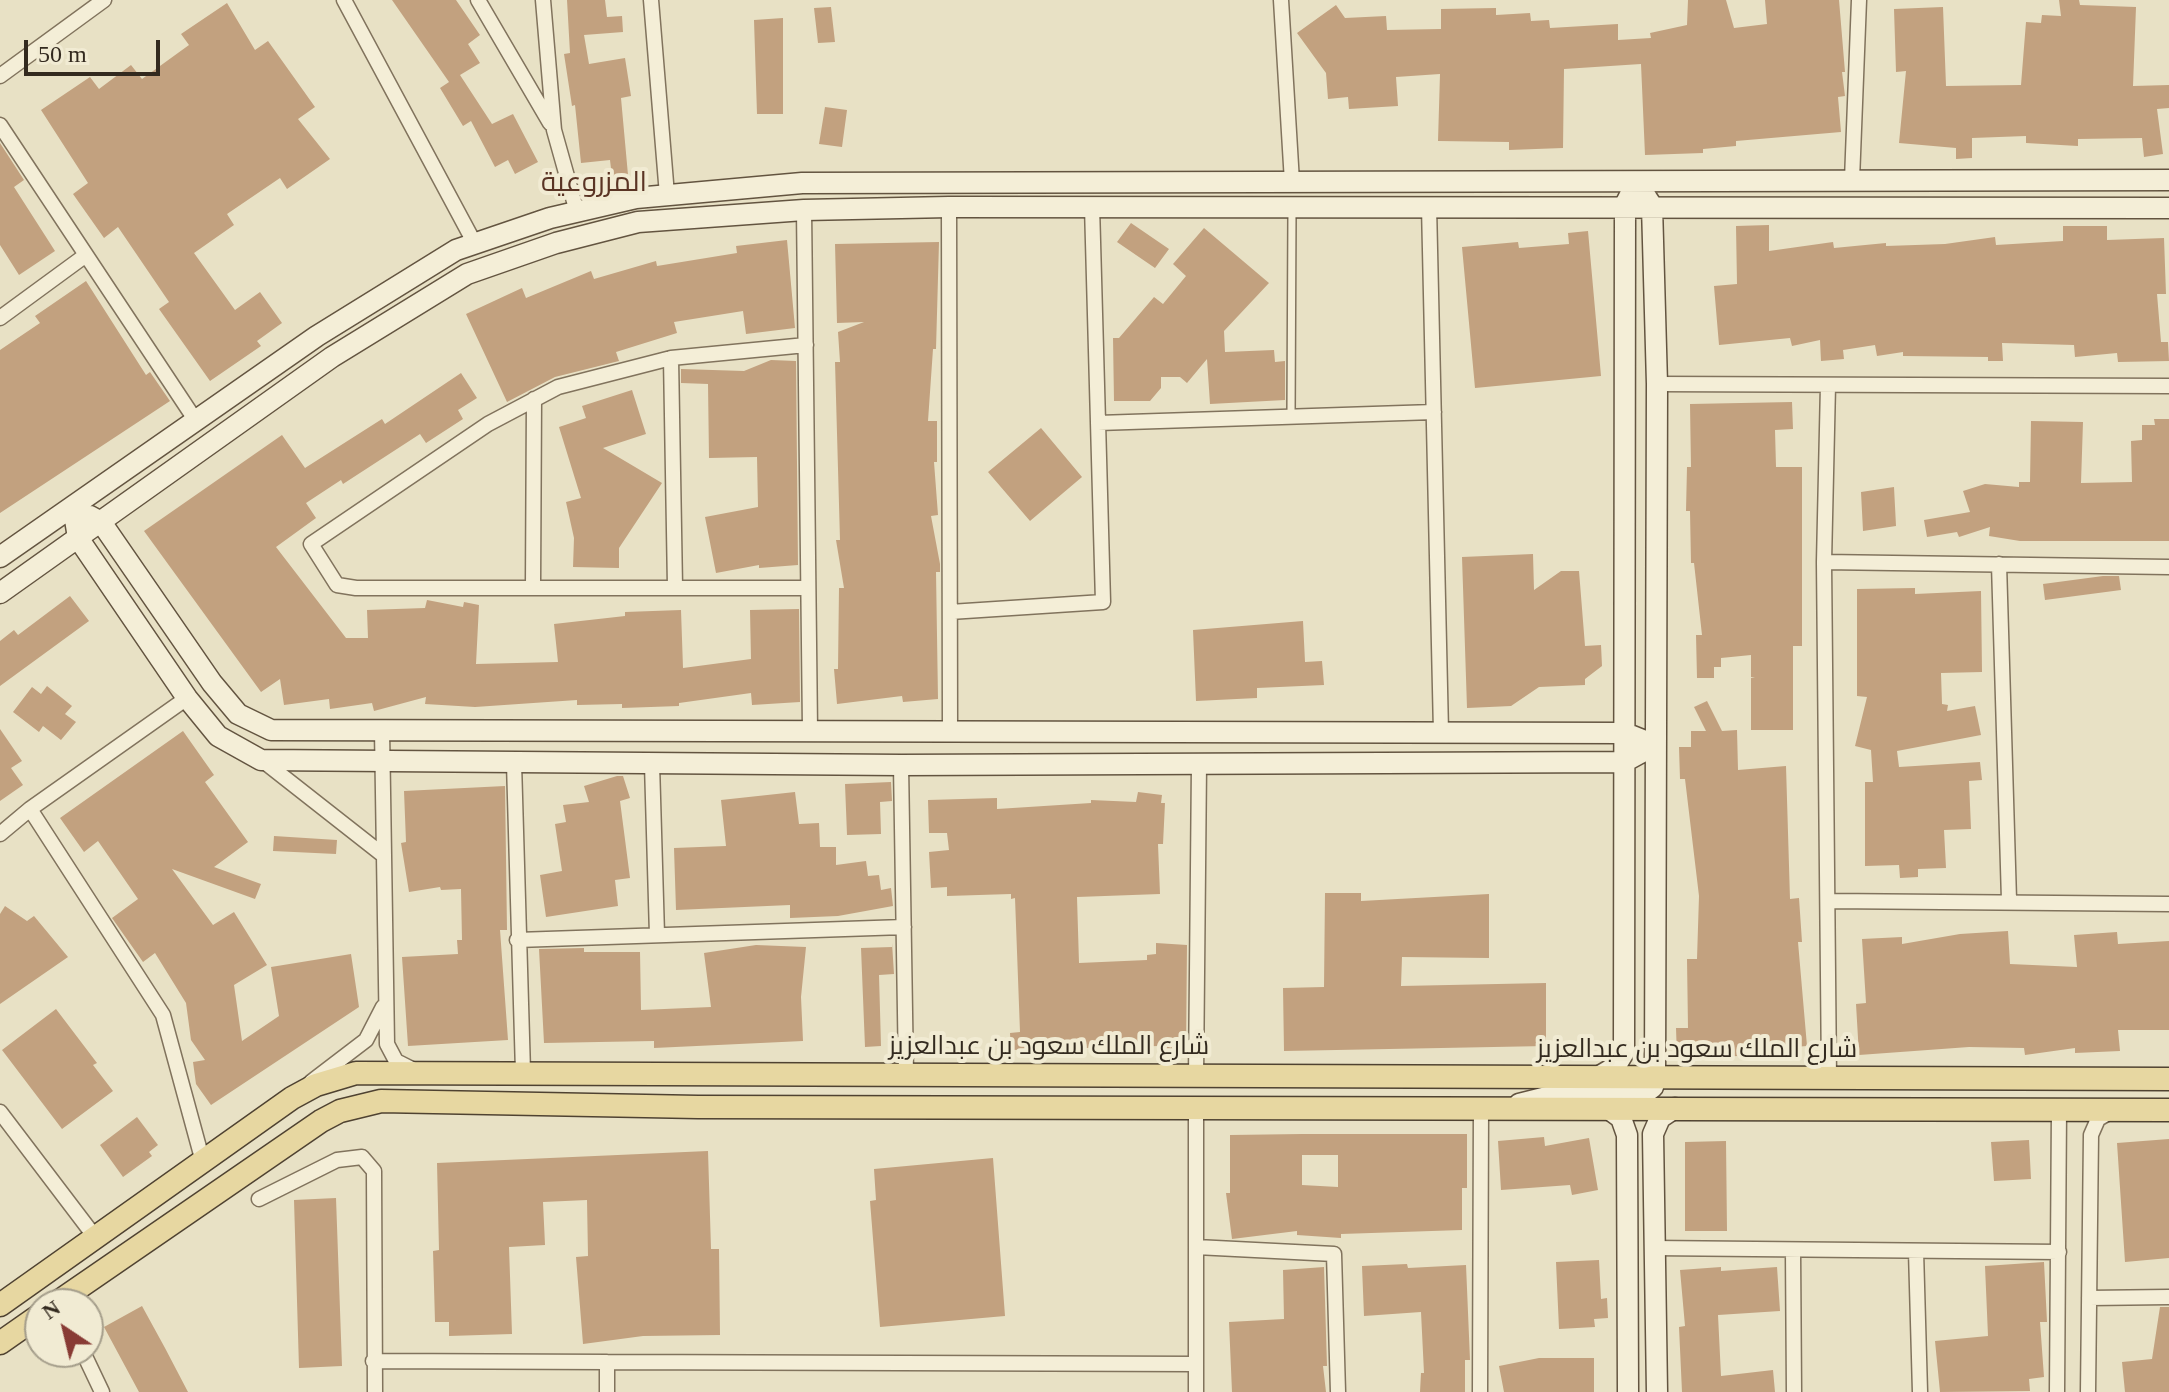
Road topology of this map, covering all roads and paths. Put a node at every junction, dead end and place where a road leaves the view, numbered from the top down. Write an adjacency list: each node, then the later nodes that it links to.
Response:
1 (104, 0): 8 (street)
2 (344, 0): 25 (street)
3 (478, 0): 10 (street)
4 (543, 0): 10 (street)
5 (651, 0): 15 (street)
6 (1281, 0): 14 (street)
7 (1859, 0): 11 (street)
8 (0, 76)
9 (0, 125): 26 (street)
10 (554, 130): 24 (street)
11 (1852, 180): 12 (street); 13 (street)
12 (2169, 180)
13 (1637, 181): 14 (street); 16 (street); 20 (street)
14 (1292, 182): 15 (street)
15 (667, 195): 24 (street)
16 (1625, 205): 19 (street); 20 (street); 55 (street)
17 (1092, 206): 18 (street); 21 (street); 37 (street)
18 (1292, 206): 19 (street); 35 (lane)
19 (1429, 206): 34 (street)
20 (1652, 206): 22 (street); 30 (street)
21 (949, 207): 23 (street); 49 (street)
22 (2169, 208)
23 (804, 210): 28 (street); 39 (street)
24 (577, 212): 25 (street)
25 (475, 244): 36 (street)
26 (86, 255): 27 (street); 36 (street)
27 (0, 318)
28 (806, 345): 29 (street); 47 (street)
29 (671, 358): 33 (street); 46 (street)
30 (1657, 384): 31 (street); 56 (street)
31 (1828, 385): 32 (street); 42 (street)
32 (2169, 386)
33 (534, 399): 45 (street); 45 (street)
34 (1434, 412): 35 (street); 54 (street)
35 (1291, 416): 37 (street)
36 (196, 421): 38 (street)
37 (1098, 423): 49 (street)
38 (73, 507): 39 (street); 40 (street); 41 (street)
39 (101, 522): 40 (street); 51 (street)
40 (78, 538): 48 (street); 50 (street)
41 (0, 557)
42 (1824, 562): 43 (street); 68 (street)
43 (1999, 564): 44 (street); 67 (street)
44 (2169, 567)
45 (533, 585): 46 (street)
46 (675, 587): 47 (street)
47 (808, 588): 52 (street)
48 (0, 593)
49 (950, 612): 53 (street)
50 (187, 698): 57 (street); 64 (street)
51 (382, 730): 52 (street); 59 (street)
52 (810, 730): 53 (street)
53 (950, 731): 54 (street)
54 (1441, 732): 55 (street)
55 (1625, 733): 56 (street); 58 (street)
56 (1655, 745): 58 (street); 80 (street)
57 (261, 760): 59 (street); 66 (street)
58 (1624, 762): 62 (street); 79 (street)
59 (382, 763): 60 (street); 66 (street)
60 (514, 763): 61 (street); 72 (street)
61 (652, 764): 63 (street); 71 (street)
62 (1199, 764): 63 (street); 78 (street)
63 (901, 765): 70 (street)
64 (30, 809): 65 (street); 95 (street)
65 (0, 834)
66 (383, 855): 73 (street)
67 (2009, 900): 68 (street); 69 (street)
68 (1829, 901): 81 (street)
69 (2169, 904)
70 (904, 927): 71 (street); 77 (street)
71 (657, 935): 72 (street)
72 (517, 940): 75 (street)
73 (384, 1003): 74 (street); 84 (street)
74 (414, 1070): 75 (main road, شارع الملك سعود بن عبدالعزيز); 84 (main road, شارع الملك سعود بن عبدالعزيز)
75 (523, 1072): 76 (main road, شارع الملك سعود بن عبدالعزيز)
76 (855, 1074): 77 (main road, شارع الملك سعود بن عبدالعزيز); 88 (main road)
77 (906, 1074): 78 (main road, شارع الملك سعود بن عبدالعزيز)
78 (1196, 1077): 79 (main road, شارع الملك سعود بن عبدالعزيز)
79 (1598, 1077): 80 (main road, شارع الملك سعود بن عبدالعزيز)
80 (1655, 1077): 81 (main road, شارع الملك سعود بن عبدالعزيز); 87 (street)
81 (1829, 1078): 82 (main road, شارع الملك سعود بن عبدالعزيز)
82 (2169, 1079)
83 (2169, 1089): 91 (main road)
84 (292, 1098): 95 (main road, شارع الملك سعود بن عبدالعزيز)
85 (1196, 1106): 86 (main road); 88 (main road); 100 (street)
86 (1481, 1106): 87 (main road); 120 (street)
87 (1510, 1106): 89 (main road)
88 (698, 1107): 105 (main road)
89 (1606, 1107): 90 (main road); 96 (street)
90 (1675, 1108): 91 (main road); 97 (street)
91 (2059, 1109): 92 (main road); 104 (street)
92 (2118, 1109): 93 (main road); 107 (street)
93 (2169, 1110)
94 (0, 1112): 99 (street)
95 (203, 1162): 99 (main road, شارع الملك سعود بن عبدالعزيز)
96 (1626, 1178): 97 (street); 121 (street)
97 (1652, 1180): 101 (street)
98 (259, 1199): 111 (street)
99 (95, 1237): 108 (main road, شارع الملك سعود بن عبدالعزيز)
100 (1196, 1247): 113 (street); 119 (street)
101 (1653, 1248): 102 (street); 122 (street)
102 (1793, 1251): 103 (street); 123 (street)
103 (1916, 1251): 104 (street); 124 (street)
104 (2059, 1252): 125 (street)
105 (79, 1288)
106 (2169, 1297): 107 (street)
107 (2089, 1298): 126 (street)
108 (2, 1305)
109 (24, 1326): 110 (main road)
110 (0, 1343)
111 (373, 1361): 112 (street); 116 (street)
112 (607, 1362): 113 (street); 117 (street)
113 (1196, 1364): 118 (street)
114 (91, 1368): 115 (street)
115 (102, 1392)
116 (375, 1392)
117 (607, 1392)
118 (1196, 1392)
119 (1338, 1392)
120 (1480, 1392)
121 (1628, 1392)
122 (1657, 1392)
123 (1794, 1392)
124 (1920, 1392)
125 (2057, 1392)
126 (2088, 1392)

